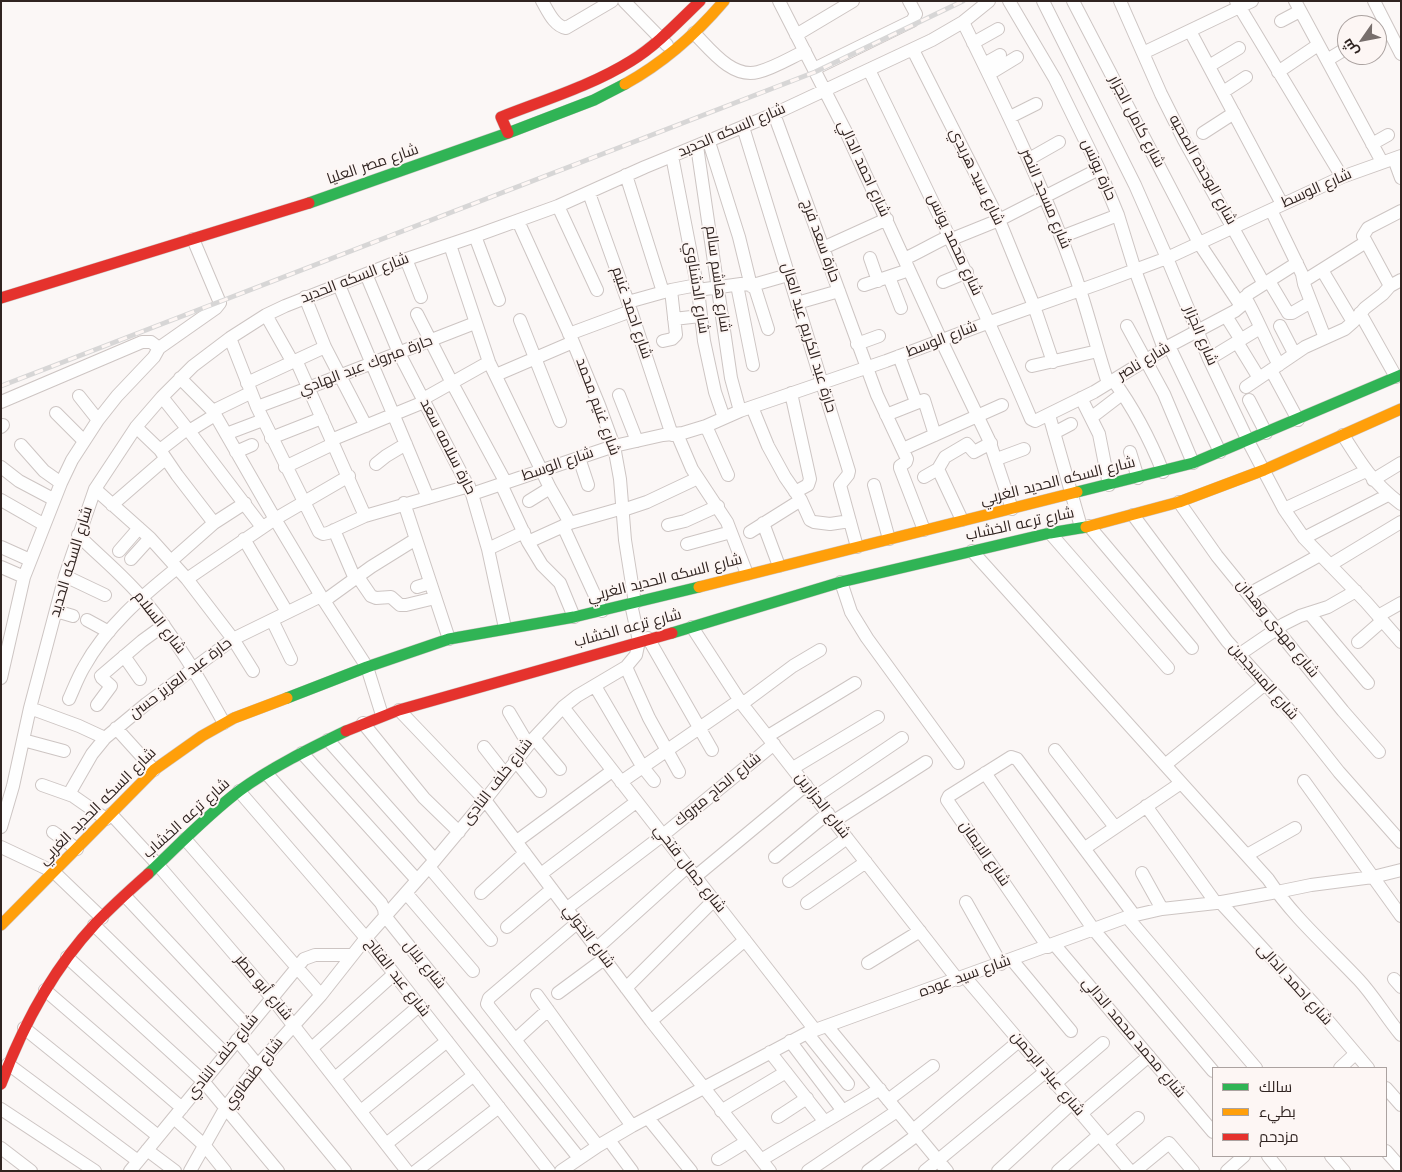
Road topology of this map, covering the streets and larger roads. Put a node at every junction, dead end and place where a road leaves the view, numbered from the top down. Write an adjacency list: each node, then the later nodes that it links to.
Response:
1 (542, 1): 2 (street)
2 (612, 1)
3 (624, 1): 27 (street)
4 (700, 1): 27 (street)
5 (724, 1): 24 (street, شارع مصر العليا)
6 (779, 1): 25 (street, شارع احمد الدالي)
7 (853, 1): 18 (street)
8 (909, 1): 41 (street)
9 (989, 1): 21 (street, شارع السكه الحديد)
10 (1008, 1): 62 (street, حارة يونس)
11 (1043, 1): 85 (street, شارع الجزار)
12 (1073, 1): 81 (street, شارع كامل الجزار)
13 (1120, 1): 34 (street, شارع الوحده الصحيه)
14 (1252, 1): 16 (street)
15 (1374, 1): 19 (street)
16 (1238, 4): 23 (street); 44 (street)
17 (1297, 6): 20 (street); 29 (street)
18 (831, 7): 25 (street)
19 (1378, 15)
20 (1281, 21)
21 (963, 22): 28 (street, شارع مسجد النصر); 31 (street, شارع السكه الحديد)
22 (998, 29): 28 (street)
23 (1190, 31): 34 (street); 40 (street)
24 (694, 33): 32 (street, شارع مصر العليا); 33 (street)
25 (796, 35): 33 (street, شارع احمد الدالي)
26 (1387, 36): 36 (street)
27 (661, 39): 32 (street); 54 (street)
28 (973, 43): 42 (street, شارع مسجد النصر)
29 (1318, 45): 39 (street); 44 (street)
30 (1239, 48): 40 (street)
31 (913, 50): 43 (street, شارع السكه الحديد); 73 (street, شارع سيد هريدي)
32 (672, 51): 54 (street, شارع مصر العليا)
33 (805, 51): 41 (street, شارع احمد الدالي)
34 (1143, 53): 75 (street, شارع الوحده الصحيه)
35 (1337, 54): 39 (street)
36 (1401, 54)
37 (1000, 55): 42 (street)
38 (1017, 57): 42 (street)
39 (1327, 60): 58 (street)
40 (1209, 66): 47 (street)
41 (814, 69): 46 (street, شارع احمد الدالي)
42 (986, 69): 51 (street, شارع مسجد النصر)
43 (869, 70): 46 (street, شارع السكه الحديد); 77 (street, شارع محمد يونس)
44 (1278, 72): 64 (street)
45 (1246, 77): 47 (street)
46 (824, 90): 50 (street, شارع السكه الحديد); 72 (street, شارع احمد الدالي)
47 (1223, 92): 49 (street)
48 (1036, 104): 51 (street)
49 (1234, 113): 53 (street); 69 (street)
50 (774, 114): 52 (street, شارع السكه الحديد); 83 (street, حارة سعد فرج)
51 (1010, 117): 61 (street, شارع مسجد النصر)
52 (743, 127): 57 (street, شارع السكه الحديد); 93 (street, حارة عبد الكريم عبد العال)
53 (1203, 133)
54 (508, 134): 79 (street, شارع مصر العليا)
55 (1388, 134): 58 (street)
56 (1059, 142): 61 (street)
57 (703, 144): 59 (street, شارع السكه الحديد); 101 (street); 103 (street, شارع هاشم سالم)
58 (1372, 144): 60 (street)
59 (672, 156): 63 (street, شارع السكه الحديد); 104 (street, شارع الدشناوي)
60 (1392, 159): 64 (street, شارع الوسط); 65 (street)
61 (1029, 160): 67 (street, شارع مسجد النصر)
62 (1099, 169): 67 (street); 71 (street, حارة يونس)
63 (626, 175): 66 (street, شارع السكه الحديد); 107 (street)
64 (1342, 177): 69 (street, شارع الوسط)
65 (1401, 178)
66 (589, 193): 68 (street, شارع السكه الحديد); 116 (street, شارع احمد غنيم)
67 (1045, 197): 73 (street); 78 (street, شارع مسجد النصر)
68 (558, 206): 74 (street, شارع السكه الحديد); 105 (street)
69 (1276, 207): 75 (street, شارع الوسط); 87 (street)
70 (1401, 211): 80 (street)
71 (1118, 215): 78 (street); 89 (street, حارة يونس)
72 (886, 219): 83 (street); 88 (street, شارع احمد الدالي)
73 (999, 220): 77 (street); 117 (street, شارع سيد هريدي)
74 (518, 222): 76 (street, شارع السكه الحديد); 135 (street, شارع غنيم محمد)
75 (1234, 228): 81 (street, شارع الوسط); 97 (street, شارع الوحده الصحيه)
76 (475, 236): 82 (street, شارع السكه الحديد); 112 (street)
77 (951, 237): 88 (street); 91 (street, شارع محمد يونس)
78 (1061, 238): 106 (street, شارع مسجد النصر)
79 (193, 239): 111 (street, شارع مصر العليا); 143 (street)
80 (1366, 242): 90 (street); 98 (street)
81 (1199, 243): 85 (street, شارع الوسط); 113 (street, شارع كامل الجزار)
82 (450, 245): 86 (street, شارع السكه الحديد); 127 (street)
83 (823, 248): 108 (street, حارة سعد فرج)
84 (870, 258): 94 (street)
85 (1167, 258): 89 (street, شارع الوسط); 132 (street, شارع الجزار)
86 (406, 260): 92 (street, شارع السكه الحديد); 110 (street)
87 (1297, 263): 95 (street); 97 (street, شارع ناصر)
88 (907, 265): 94 (street); 137 (street, شارع احمد الدالي)
89 (1135, 270): 106 (street, شارع الوسط); 144 (street, حارة يونس)
90 (1322, 270): 95 (street); 123 (street)
91 (967, 272): 96 (street); 126 (street, شارع محمد يونس)
92 (366, 274): 99 (street, شارع السكه الحديد); 146 (street, حارة سلامه سعد)
93 (788, 275): 101 (street); 115 (street, حارة عبد الكريم عبد العال)
94 (884, 279): 102 (street); 118 (street)
95 (1304, 281): 114 (street)
96 (943, 282)
97 (1266, 282): 113 (street, شارع ناصر); 114 (street, شارع الوحده الصحيه)
98 (1395, 283): 123 (street)
99 (338, 284): 109 (street, شارع السكه الحديد); 155 (street)
100 (737, 284): 101 (street); 103 (street); 156 (street)
101 (752, 285): 131 (street)
102 (864, 285)
103 (718, 287): 104 (street); 185 (street, شارع هاشم سالم)
104 (697, 288): 107 (street); 121 (street, شارع الدشناوي)
105 (597, 290)
106 (1080, 290): 117 (street, شارع الوسط); 145 (street, شارع مسجد النصر)
107 (667, 291): 116 (street); 124 (street)
108 (838, 291): 115 (street); 141 (street, حارة سعد فرج)
109 (305, 297): 120 (street, شارع السكه الحديد); 142 (street)
110 (421, 297)
111 (1, 298)
112 (499, 300)
113 (1243, 302): 122 (street, شارع ناصر); 130 (street, شارع كامل الجزار)
114 (1311, 302): 136 (street)
115 (797, 303): 166 (street, حارة عبد الكريم عبد العال)
116 (630, 306): 135 (street); 208 (street, شارع احمد غنيم)
117 (1034, 306): 126 (street, شارع الوسط); 154 (street, شارع سيد هريدي)
118 (901, 308)
119 (417, 314): 138 (street)
120 (266, 315): 134 (street, شارع السكه الحديد); 151 (street)
121 (700, 316): 124 (street); 193 (street, شارع الدشناوي)
122 (1226, 316): 132 (street, شارع ناصر); 140 (street)
123 (1357, 317): 136 (street); 162 (street)
124 (674, 318): 139 (street)
125 (520, 320): 149 (street)
126 (990, 322): 137 (street, شارع الوسط); 199 (street, شارع محمد يونس)
127 (475, 323): 138 (street, حارة مبروك عبد الهادي); 153 (street)
128 (1128, 326): 152 (street)
129 (1280, 326): 147 (street)
130 (1260, 328): 140 (street); 158 (street, شارع كامل الجزار)
131 (768, 329)
132 (1197, 331): 144 (street, شارع ناصر); 150 (street, شارع الجزار)
133 (879, 336): 141 (street)
134 (230, 338): 163 (street, شارع السكه الحديد); 169 (street)
135 (571, 338): 149 (street); 220 (street, شارع غنيم محمد)
136 (1325, 338): 147 (street)
137 (941, 340): 148 (street, شارع الوسط); 191 (street, شارع احمد الدالي)
138 (431, 341): 146 (street, حارة مبروك عبد الهادي); 167 (street)
139 (663, 341)
140 (1239, 341): 150 (street); 164 (street)
141 (857, 344): 159 (street, حارة سعد فرج)
142 (325, 347): 151 (street); 161 (street)
143 (159, 348): 179 (street); 195 (street)
144 (1167, 348): 152 (street, شارع ناصر); 224 (street, حارة يونس)
145 (1098, 351): 154 (street); 165 (street, شارع مسجد النصر)
146 (400, 353): 155 (street, حارة مبروك عبد الهادي); 178 (street, حارة سلامه سعد)
147 (1294, 353): 158 (street)
148 (899, 356): 159 (street, شارع الوسط); 180 (street)
149 (535, 358): 160 (street); 198 (street)
150 (1209, 359): 214 (street, شارع الجزار)
151 (294, 361): 169 (street); 170 (street)
152 (1146, 361): 165 (street, شارع ناصر); 229 (street)
153 (489, 362): 160 (street); 167 (street)
154 (1053, 362): 157 (street)
155 (371, 364): 161 (street, حارة مبروك عبد الهادي); 189 (street)
156 (753, 365)
157 (1032, 366)
158 (1275, 367): 164 (street); 197 (street, شارع كامل الجزار)
159 (867, 368): 166 (street, شارع الوسط); 188 (street, حارة سعد فرج)
160 (496, 374): 236 (street)
161 (340, 376): 170 (street, حارة مبروك عبد الهادي); 201 (street)
162 (1399, 376): 197 (street, شارع السكه الحديد الغربي)
163 (180, 378): 175 (street, شارع السكه الحديد); 187 (street)
164 (1260, 378): 168 (street)
165 (1110, 382): 172 (street, شارع مسجد النصر); 176 (street, شارع ناصر)
166 (821, 383): 171 (street, شارع الوسط); 273 (street, حارة عبد الكريم عبد العال)
167 (452, 384): 178 (street); 245 (street)
168 (1246, 387)
169 (248, 388): 182 (street); 187 (street)
170 (308, 388): 182 (street, حارة مبروك عبد الهادي); 192 (street)
171 (791, 393): 183 (street, شارع الوسط); 254 (street)
172 (1122, 394): 194 (street); 237 (street, شارع مسجد النصر)
173 (619, 395): 213 (street)
174 (79, 396): 195 (street)
175 (162, 397): 203 (street, شارع السكه الحديد); 204 (street)
176 (1081, 398): 190 (street, شارع ناصر); 194 (street)
177 (1248, 400): 206 (street)
178 (424, 401): 189 (street); 251 (street, حارة سلامه سعد)
179 (1, 402)
180 (916, 402): 188 (street); 209 (street)
181 (1002, 405): 191 (street)
182 (256, 407): 196 (street)
183 (752, 407): 185 (street, شارع الوسط); 254 (street)
184 (1401, 409): 210 (street, شارع ترعه الخشاب)
185 (740, 411): 193 (street, شارع الوسط)
186 (56, 413): 212 (street)
187 (214, 413): 204 (street); 207 (street)
188 (886, 414): 226 (street, حارة سعد فرج)
189 (395, 415): 201 (street); 218 (street)
190 (1049, 415): 199 (street, شارع ناصر); 205 (street)
191 (977, 416): 209 (street); 216 (street, شارع احمد الدالي)
192 (322, 418): 211 (street); 215 (street)
193 (724, 418): 202 (street, شارع الوسط)
194 (1092, 418): 248 (street)
195 (98, 420): 212 (street)
196 (263, 420): 207 (street); 211 (street)
197 (1298, 420): 206 (street, شارع السكه الحديد الغربي)
198 (560, 421)
199 (1035, 421)
200 (1071, 424): 205 (street)
201 (366, 426): 215 (street)
202 (706, 426): 208 (street, شارع الوسط); 238 (street)
203 (136, 427): 225 (street); 250 (street, شارع السكه الحديد)
204 (188, 430): 225 (street); 261 (street)
205 (1054, 433): 252 (street)
206 (1266, 433): 214 (street, شارع السكه الحديد الغربي)
207 (226, 434): 222 (street)
208 (674, 434): 213 (street, شارع الوسط); 242 (street, شارع احمد غنيم)
209 (935, 435): 226 (street)
210 (1343, 435): 235 (street, شارع ترعه الخشاب); 240 (street)
211 (271, 438): 232 (street)
212 (84, 441): 244 (street)
213 (637, 441): 220 (street, شارع الوسط)
214 (1248, 441): 224 (street, شارع السكه الحديد الغربي); 235 (street, شارع الجزار)
215 (332, 442): 232 (street); 239 (street)
216 (991, 443): 228 (street, شارع احمد الدالي); 234 (street)
217 (21, 444): 244 (street)
218 (406, 444): 231 (street); 255 (street)
219 (252, 445): 222 (street)
220 (614, 446): 227 (street, شارع الوسط); 266 (street, شارع غنيم محمد)
221 (1024, 449): 228 (street)
222 (236, 452): 271 (street)
223 (1130, 452): 243 (street)
224 (1220, 452): 229 (street, شارع السكه الحديد الغربي)
225 (162, 454): 264 (street); 275 (street)
226 (905, 455): 284 (street)
227 (579, 458): 236 (street, شارع الوسط); 246 (street)
228 (997, 459): 267 (street, شارع احمد الدالي)
229 (1194, 463): 237 (street, شارع السكه الحديد الغربي)
230 (1401, 463): 240 (street)
231 (376, 464)
232 (285, 467): 259 (street)
233 (2, 469): 256 (street)
234 (938, 469): 241 (street); 272 (street)
235 (1264, 470): 260 (street, شارع ترعه الخشاب); 268 (street, شارع الجزار)
236 (541, 471): 245 (street, شارع الوسط); 249 (street)
237 (1163, 472): 243 (street, شارع السكه الحديد الغربي)
238 (728, 474)
239 (349, 476): 259 (street); 270 (street)
240 (1369, 476): 253 (street); 268 (street)
241 (924, 477)
242 (698, 478): 265 (street, شارع احمد غنيم); 266 (street)
243 (1138, 478): 248 (street, شارع السكه الحديد الغربي)
244 (61, 484): 256 (street)
245 (503, 484): 251 (street, شارع الوسط); 289 (street)
246 (588, 485)
247 (874, 485): 293 (street)
248 (1109, 485): 252 (street, شارع السكه الحديد الغربي)
249 (550, 488): 258 (street); 278 (street)
250 (95, 489): 264 (street); 288 (street, شارع السكه الحديد)
251 (471, 490): 255 (street, شارع الوسط); 298 (street, حارة سلامه سعد)
252 (1071, 495): 267 (street, شارع السكه الحديد الغربي); 280 (street)
253 (1388, 495): 263 (street); 291 (street)
254 (798, 496): 273 (street); 277 (street)
255 (428, 498): 262 (street, شارع الوسط)
256 (53, 499): 276 (street)
257 (1, 500): 276 (street)
258 (529, 501)
259 (303, 502): 271 (street); 283 (street, شارع الوسط)
260 (1180, 502): 269 (street, شارع ترعه الخشاب); 317 (street, شارع مهدى وهدان)
261 (245, 503): 275 (street); 282 (street)
262 (404, 503): 270 (street, شارع الوسط); 294 (street)
263 (1401, 504)
264 (112, 505): 281 (street)
265 (718, 506): 279 (street); 285 (street, شارع احمد غنيم)
266 (623, 509): 278 (street); 321 (street, شارع غنيم محمد)
267 (1012, 509): 272 (street, شارع السكه الحديد الغربي)
268 (1284, 509): 291 (street, شارع الجزار)
269 (1133, 515): 280 (street, شارع ترعه الخشاب); 345 (street, شارع المسجدين)
270 (365, 516): 283 (street, شارع الوسط)
271 (275, 520): 282 (street); 320 (street)
272 (962, 520): 284 (street, شارع السكه الحديد الغربي)
273 (850, 521): 297 (street, حارة عبد الكريم عبد العال)
274 (1401, 522): 305 (street)
275 (214, 523): 304 (street)
276 (43, 524): 303 (street)
277 (763, 524): 286 (street); 306 (street)
278 (567, 525): 289 (street); 324 (street)
279 (668, 526)
280 (1085, 527): 287 (street, شارع ترعه الخشاب); 343 (street)
281 (139, 528): 290 (street); 299 (street)
282 (262, 528): 292 (street)
283 (334, 530): 311 (street)
284 (924, 530): 293 (street, شارع السكه الحديد الغربي)
285 (731, 532): 295 (street); 308 (street, شارع احمد غنيم)
286 (750, 532)
287 (1050, 533): 300 (street, شارع ترعه الخشاب); 352 (street)
288 (78, 535): 309 (street, شارع السكه الحديد); 319 (street, شارع السلام)
289 (526, 537): 298 (street); 328 (street)
290 (150, 538): 302 (street); 304 (street)
291 (1304, 538): 301 (street, شارع الجزار)
292 (244, 539): 312 (street); 325 (street)
293 (889, 539): 297 (street, شارع السكه الحديد الغربي)
294 (416, 540): 311 (street, حارة عبد العزيز حسن); 315 (street)
295 (687, 544)
296 (1, 546): 303 (street)
297 (857, 547): 306 (street, شارع السكه الحديد الغربي)
298 (488, 549): 334 (street, حارة سلامه سعد)
299 (119, 551)
300 (972, 551): 313 (street, شارع ترعه الخشاب); 389 (street)
301 (1320, 555): 305 (street, شارع الجزار); 317 (street)
302 (131, 559)
303 (30, 560): 310 (street)
304 (174, 564): 312 (street); 319 (street)
305 (1330, 565): 316 (street, شارع الجزار)
306 (779, 566): 308 (street, شارع السكه الحديد الغربي)
307 (1, 567): 310 (street)
308 (747, 574): 321 (street, شارع السكه الحديد الغربي)
309 (65, 576): 318 (street); 323 (street, شارع السكه الحديد)
310 (24, 577): 337 (street)
311 (356, 578): 315 (street); 320 (street, حارة عبد العزيز حسن)
312 (187, 579): 338 (street)
313 (841, 582): 333 (street, شارع ترعه الخشاب); 388 (street)
314 (417, 587): 315 (street)
315 (435, 588): 339 (street)
316 (1356, 591): 326 (street); 329 (street, شارع الجزار)
317 (1249, 594): 335 (street, شارع مهدى وهدان)
318 (105, 595)
319 (141, 597): 332 (street, شارع السلام); 336 (street)
320 (322, 599): 325 (street, حارة عبد العزيز حسن); 349 (street)
321 (633, 603): 324 (street, شارع السكه الحديد الغربي); 340 (street, شارع غنيم محمد)
322 (1401, 603): 329 (street)
323 (56, 611): 327 (street); 364 (street, شارع السكه الحديد)
324 (602, 611): 328 (street, شارع السكه الحديد الغربي)
325 (287, 612): 331 (street, حارة عبد العزيز حسن)
326 (1309, 613): 335 (street); 357 (street)
327 (73, 616)
328 (574, 617): 334 (street, شارع السكه الحديد الغربي)
329 (1380, 618): 341 (street); 342 (street, شارع الجزار)
330 (87, 620): 336 (street)
331 (272, 620): 338 (street, حارة عبد العزيز حسن); 347 (street)
332 (164, 625): 346 (street); 351 (street, شارع السلام)
333 (692, 627): 340 (street, شارع ترعه الخشاب); 361 (street, شارع الجزارين)
334 (505, 628): 339 (street, شارع السكه الحديد الغربي)
335 (1276, 628): 345 (street); 384 (street, شارع مهدى وهدان)
336 (109, 632): 360 (street)
337 (6, 638): 348 (street)
338 (233, 639): 351 (street, حارة عبد العزيز حسن); 353 (street)
339 (449, 639): 349 (street, شارع السكه الحديد الغربي)
340 (644, 640): 350 (street, شارع خلف النادى); 365 (street, شارع ترعه الخشاب); 372 (street, شارع غنيم محمد)
341 (1358, 642)
342 (1401, 642)
343 (1192, 648)
344 (820, 650): 361 (street)
345 (1240, 654): 358 (street, شارع المسجدين)
346 (124, 656): 355 (street); 362 (street)
347 (291, 659)
348 (3, 661): 354 (street)
349 (367, 667): 367 (street); 369 (street, شارع السكه الحديد الغربي)
350 (626, 667): 359 (street, شارع خلف النادى); 380 (street)
351 (194, 668): 369 (street, شارع السلام); 371 (street, حارة عبد العزيز حسن)
352 (1168, 668)
353 (253, 671)
354 (1, 678)
355 (140, 679)
356 (855, 683): 377 (street, شارع الحاج مبروك)
357 (1368, 683)
358 (1265, 684): 389 (street); 423 (street, شارع المسجدين)
359 (595, 686): 363 (street, شارع خلف النادى); 390 (street)
360 (69, 699)
361 (741, 702): 372 (street); 377 (street, شارع الجزارين)
362 (97, 705)
363 (563, 707): 378 (street, شارع خلف النادى); 394 (street, شارع جمال فتحي)
364 (30, 708): 373 (street); 375 (street, شارع السكه الحديد)
365 (399, 710): 367 (street, شارع ترعه الخشاب); 409 (street, شارع الخولي)
366 (509, 712): 378 (street)
367 (382, 716): 370 (street, شارع ترعه الخشاب)
368 (878, 716): 392 (street)
369 (224, 723): 393 (street, شارع السكه الحديد الغربي)
370 (363, 723): 376 (street, شارع ترعه الخشاب); 418 (street)
371 (116, 728): 373 (street, حارة عبد العزيز حسن); 393 (street)
372 (699, 728): 380 (street); 381 (street, شارع غنيم محمد)
373 (105, 738): 407 (street, حارة عبد العزيز حسن)
374 (902, 738): 408 (street)
375 (22, 740): 383 (street); 414 (street, شارع السكه الحديد)
376 (328, 740): 385 (street, شارع ترعه الخشاب); 431 (street)
377 (771, 740): 392 (street, شارع الجزارين); 419 (street, شارع الحاج مبروك)
378 (531, 741): 386 (street, شارع خلف النادى); 391 (street)
379 (484, 746): 398 (street)
380 (666, 750): 390 (street); 395 (street)
381 (712, 750)
382 (1055, 750): 415 (street)
383 (64, 751)
384 (1379, 752)
385 (302, 753): 397 (street, شارع ترعه الخشاب); 440 (street)
386 (515, 760): 398 (street, شارع خلف النادى); 406 (street)
387 (926, 762): 413 (street)
388 (958, 763)
389 (1165, 765): 402 (street)
390 (642, 766): 399 (street); 401 (street)
391 (560, 768)
392 (793, 768): 404 (street, شارع الجزارين)
393 (154, 770): 412 (street, شارع السكه الحديد الغربي)
394 (612, 771): 401 (street, شارع جمال فتحي); 422 (street)
395 (679, 772)
396 (985, 773): 425 (street, شارع الايمان); 460 (street); 465 (street, شارع الايمان)
397 (268, 774): 405 (street, شارع ترعه الخشاب); 453 (street, شارع بلال)
398 (505, 774): 409 (street, شارع خلف النادى)
399 (654, 781)
400 (1304, 781): 439 (street)
401 (621, 782): 410 (street, شارع جمال فتحي)
402 (1182, 783): 411 (street); 428 (street)
403 (42, 785): 407 (street, شارع أبو مطر)
404 (806, 785): 408 (street, شارع الجزارين); 438 (street)
405 (239, 791): 421 (street, شارع ترعه الخشاب); 462 (street, شارع عبد الفتاح)
406 (540, 791)
407 (69, 794): 412 (street, شارع أبو مطر)
408 (815, 797): 413 (street, شارع الجزارين)
409 (486, 800): 418 (street, شارع خلف النادى); 422 (street, شارع الخولي)
410 (636, 802): 419 (street, شارع جمال فتحي); 437 (street)
411 (1146, 806): 415 (street); 449 (street, شارع احمد الدالى)
412 (108, 817): 426 (street, شارع السكه الحديد الغربي); 432 (street, شارع أبو مطر)
413 (831, 817): 420 (street, شارع الجزارين); 429 (street)
414 (1, 827)
415 (1115, 828): 425 (street)
416 (1295, 828): 428 (street)
417 (53, 832): 426 (street)
418 (459, 832): 431 (street, شارع خلف النادى)
419 (663, 836): 433 (street, شارع جمال فتحي); 451 (street, شارع الحاج مبروك)
420 (848, 838): 430 (street, شارع الجزارين); 441 (street)
421 (185, 840): 432 (street, شارع ترعه الخشاب); 472 (street)
422 (517, 841): 427 (street, شارع الخولي)
423 (1401, 842)
424 (1, 847): 435 (street)
425 (1084, 848): 454 (street)
426 (77, 849): 435 (street, شارع السكه الحديد الغربي)
427 (526, 853): 437 (street, شارع الخولي); 445 (street)
428 (1247, 855): 443 (street)
429 (775, 857)
430 (866, 862): 450 (street); 461 (street, شارع الجزارين)
431 (432, 864): 440 (street, شارع خلف النادى); 463 (street)
432 (158, 865): 446 (street, شارع ترعه الخشاب); 481 (street, شارع أبو مطر)
433 (687, 867): 438 (street, شارع جمال فتحي); 466 (street)
434 (1401, 870): 439 (street, شارع سيد عوده)
435 (54, 872): 456 (street); 458 (street, شارع السكه الحديد الغربي)
436 (1142, 873): 452 (street)
437 (541, 874): 442 (street, شارع الخولي)
438 (695, 877): 447 (street, شارع جمال فتحي)
439 (1373, 877): 443 (street, شارع سيد عوده); 455 (street)
440 (417, 880): 444 (street, شارع خلف النادى)
441 (789, 881)
442 (552, 889): 451 (street, شارع الخولي); 459 (street)
443 (1277, 892): 449 (street, شارع سيد عوده); 490 (street)
444 (406, 893): 453 (street, شارع خلف النادى); 473 (street)
445 (481, 893)
446 (125, 896): 456 (street, شارع ترعه الخشاب); 486 (street)
447 (714, 900): 464 (street, شارع جمال فتحي); 476 (street)
448 (966, 902): 470 (street)
449 (1218, 902): 452 (street, شارع سيد عوده); 500 (street, شارع احمد الدالى)
450 (807, 903)
451 (566, 909): 457 (street, شارع الخولي)
452 (1162, 909): 454 (street, شارع سيد عوده)
453 (385, 916): 462 (street, شارع خلف النادى); 554 (street, شارع بلال)
454 (1130, 916): 460 (street, شارع سيد عوده); 505 (street)
455 (1401, 916)
456 (98, 922): 468 (street, شارع ترعه الخشاب); 499 (street)
457 (577, 924): 466 (street, شارع الخولي); 492 (street)
458 (1, 925)
459 (507, 927)
460 (1094, 930): 465 (street, شارع سيد عوده); 508 (street)
461 (920, 931): 471 (street); 475 (street, شارع الجزارين)
462 (366, 938): 467 (street, شارع طنطاوي); 474 (street, شارع عبد الفتاح)
463 (491, 940)
464 (745, 940): 484 (street); 488 (street, شارع جمال فتحي)
465 (1051, 945): 470 (street, شارع سيد عوده); 501 (street, شارع محمد محمد الدالي)
466 (596, 948): 469 (street, شارع الخولي)
467 (352, 955): 472 (street, شارع خلف النادي); 479 (street, شارع طنطاوي)
468 (67, 957): 477 (street, شارع ترعه الخشاب); 513 (street)
469 (604, 959): 476 (street, شارع الخولي); 478 (street)
470 (1007, 962): 475 (street, شارع سيد عوده); 489 (street)
471 (868, 963)
472 (296, 967): 479 (street); 481 (street, شارع خلف النادي)
473 (473, 972)
474 (394, 974): 482 (street, شارع عبد الفتاح); 497 (street)
475 (961, 979): 488 (street, شارع سيد عوده); 495 (street, شارع عباد الرحمن)
476 (626, 988): 484 (street, شارع الخولي)
477 (45, 990): 487 (street, شارع ترعه الخشاب); 531 (street)
478 (558, 993)
479 (321, 995): 485 (street, شارع طنطاوي)
480 (537, 995): 483 (street)
481 (272, 998): 485 (street, شارع أبو مطر); 486 (street, شارع خلف النادي)
482 (419, 1006): 493 (street, شارع عبد الفتاح); 512 (street)
483 (548, 1010): 492 (street); 537 (street)
484 (651, 1021): 517 (street, شارع الخولي)
485 (294, 1024): 497 (street, شارع أبو مطر); 503 (street, شارع طنطاوي)
486 (248, 1027): 491 (street, شارع خلف النادي)
487 (24, 1028): 502 (street, شارع ترعه الخشاب); 540 (street)
488 (816, 1030): 494 (street, شارع سيد عوده); 515 (street); 519 (street)
489 (1071, 1031)
490 (1401, 1035)
491 (237, 1040): 499 (street, شارع خلف النادي); 503 (street)
492 (515, 1040): 543 (street)
493 (447, 1041): 511 (street, شارع عبد الفتاح); 527 (street)
494 (790, 1041): 498 (street, شارع سيد عوده); 529 (street)
495 (1019, 1041): 510 (street, شارع عباد الرحمن); 539 (street)
496 (1102, 1043): 516 (street)
497 (312, 1048): 512 (street, شارع أبو مطر)
498 (770, 1052): 509 (street); 517 (street, شارع سيد عوده)
499 (226, 1054): 513 (street, شارع خلف النادي)
500 (1356, 1054): 506 (street); 507 (street, شارع احمد الدالى)
501 (1149, 1056): 532 (street); 538 (street, شارع محمد محمد الدالي)
502 (8, 1064): 514 (street, شارع ترعه الخشاب); 555 (street)
503 (258, 1065): 524 (street, شارع طنطاوي); 564 (street)
504 (933, 1066): 521 (street)
505 (1255, 1067)
506 (1341, 1067)
507 (1367, 1067)
508 (1212, 1070)
509 (786, 1072): 520 (street); 528 (street)
510 (1045, 1072): 516 (street, شارع عباد الرحمن); 553 (street)
511 (474, 1075): 525 (street, شارع عبد الفتاح); 544 (street)
512 (335, 1078): 527 (street, شارع أبو مطر)
513 (203, 1081): 524 (street); 531 (street, شارع خلف النادي)
514 (1, 1084)
515 (848, 1084)
516 (1055, 1084): 522 (street, شارع عباد الرحمن)
517 (703, 1088): 528 (street, شارع الخولي); 534 (street, شارع سيد عوده)
518 (1387, 1089): 523 (street)
519 (880, 1090): 521 (street); 529 (street)
520 (807, 1098): 533 (street); 536 (street)
521 (888, 1100): 530 (street)
522 (1072, 1103): 532 (street, شارع عباد الرحمن); 576 (street)
523 (1401, 1105)
524 (226, 1107): 545 (street, شارع طنطاوي); 563 (street)
525 (499, 1107): 566 (street); 567 (street, شارع عبد الفتاح)
526 (1, 1109): 559 (street)
527 (361, 1111): 544 (street, شارع أبو مطر)
528 (721, 1111): 542 (street, شارع الخولي)
529 (843, 1111): 536 (street)
530 (898, 1111): 539 (street); 572 (street)
531 (178, 1113): 540 (street, شارع خلف النادي); 545 (street)
532 (1081, 1114): 541 (street, شارع عباد الرحمن)
533 (778, 1117)
534 (648, 1118): 537 (street, شارع سيد عوده); 570 (street)
535 (1138, 1118): 541 (street)
536 (825, 1122): 552 (street)
537 (632, 1126): 543 (street, شارع سيد عوده)
538 (1212, 1131)
539 (915, 1132): 553 (street); 573 (street)
540 (158, 1136): 547 (street, شارع خلف النادي)
541 (1103, 1140): 557 (street, شارع عباد الرحمن); 577 (street)
542 (746, 1142): 551 (street); 552 (street, شارع الخولي)
543 (604, 1143): 554 (street, شارع سيد عوده); 569 (street)
544 (386, 1144): 565 (street, شارع أبو مطر)
545 (205, 1146): 561 (street, شارع طنطاوي); 562 (street)
546 (1, 1148): 558 (street)
547 (147, 1150): 555 (street, شارع خلف النادي); 560 (street)
548 (1387, 1152): 556 (street)
549 (1269, 1157): 579 (street)
550 (1332, 1157): 580 (street)
551 (718, 1159)
552 (761, 1160): 571 (street, شارع الخولي)
553 (939, 1160): 574 (street); 575 (street)
554 (577, 1164): 568 (street, شارع سيد عوده)
555 (134, 1166)
556 (1401, 1168)
557 (1127, 1169): 578 (street)
558 (31, 1171)
559 (95, 1171)
560 (175, 1171)
561 (190, 1171)
562 (225, 1171)
563 (278, 1171)
564 (345, 1171)
565 (406, 1171)
566 (416, 1171)
567 (549, 1171)
568 (561, 1171)
569 (632, 1171)
570 (691, 1171)
571 (770, 1171)
572 (808, 1171)
573 (868, 1171)
574 (925, 1171)
575 (947, 1171)
576 (998, 1171)
577 (1058, 1171)
578 (1193, 1171)
579 (1280, 1171)
580 (1344, 1171)

